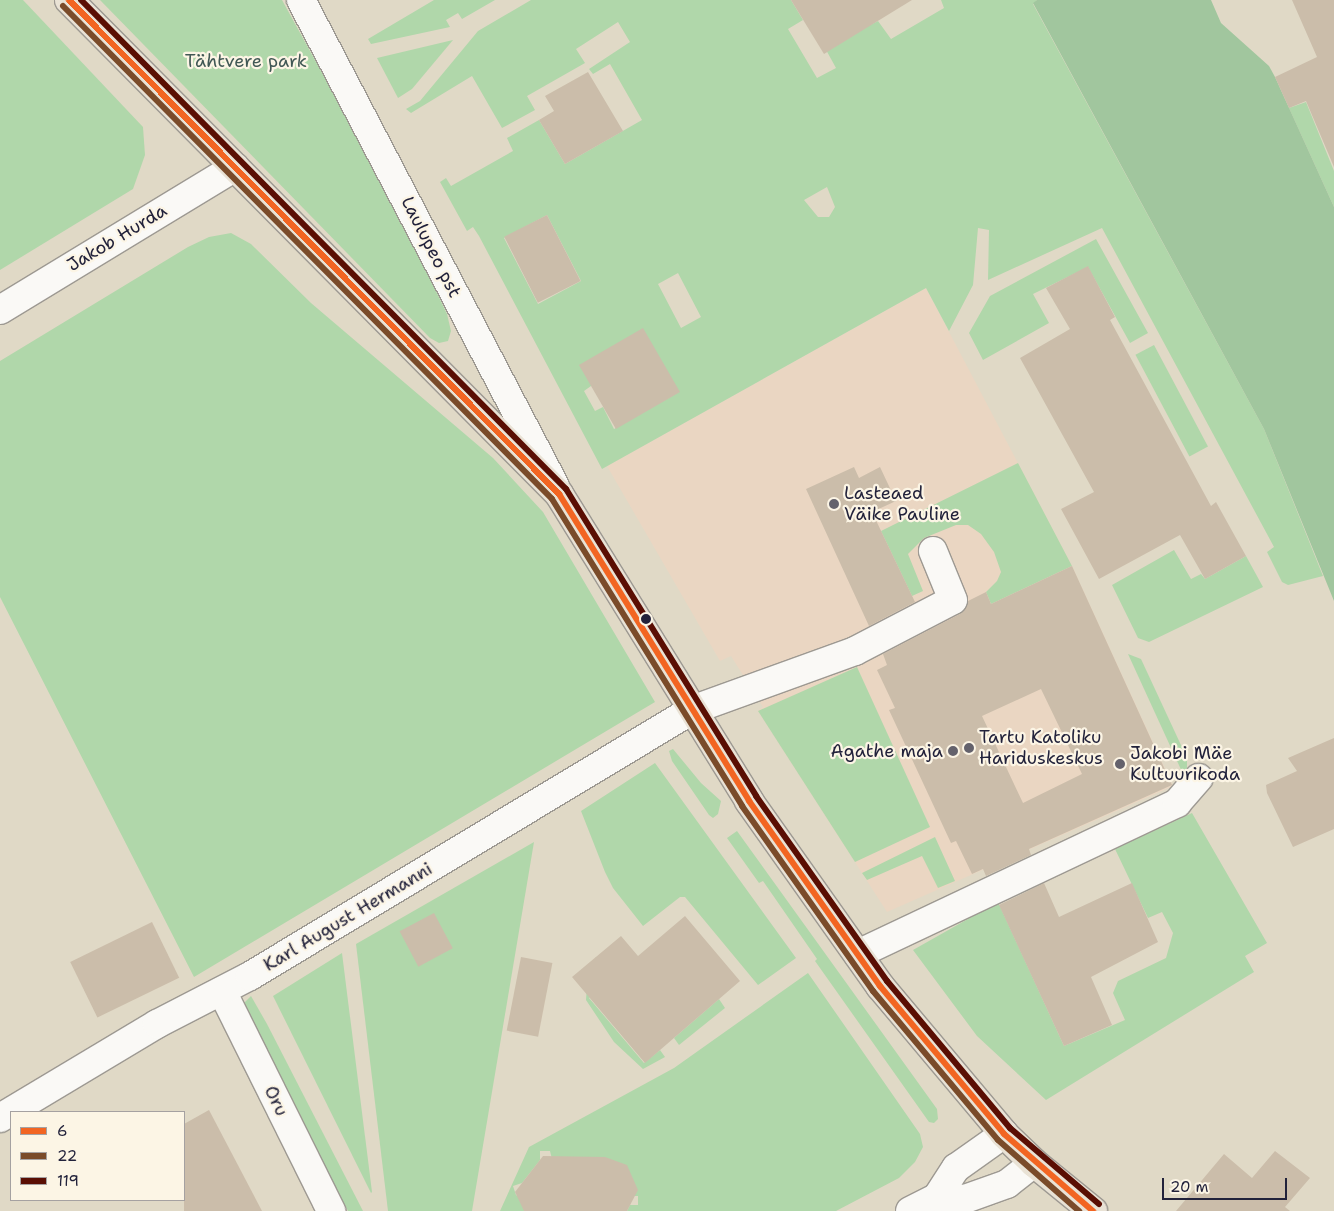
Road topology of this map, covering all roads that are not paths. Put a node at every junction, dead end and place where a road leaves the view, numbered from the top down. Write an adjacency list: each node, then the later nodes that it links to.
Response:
1 (69, 0): 3 (main road)
2 (301, 0): 5 (street, Laulupeo pst)
3 (235, 167): 4 (street, Jakob Hurda); 5 (main road)
4 (0, 310)
5 (559, 494): 7 (main road)
6 (933, 551): 7 (street, Karl August Hermanni)
7 (692, 710): 9 (main road); 10 (street, Karl August Hermanni)
8 (1200, 778): 9 (street)
9 (858, 954): 12 (main road)
10 (222, 991): 11 (street, Karl August Hermanni); 15 (street, Oru)
11 (12, 1111)
12 (1004, 1134): 13 (main road); 14 (street)
13 (1034, 1163): 14 (street); 16 (main road)
14 (921, 1207)
15 (331, 1211)
16 (1093, 1211)

